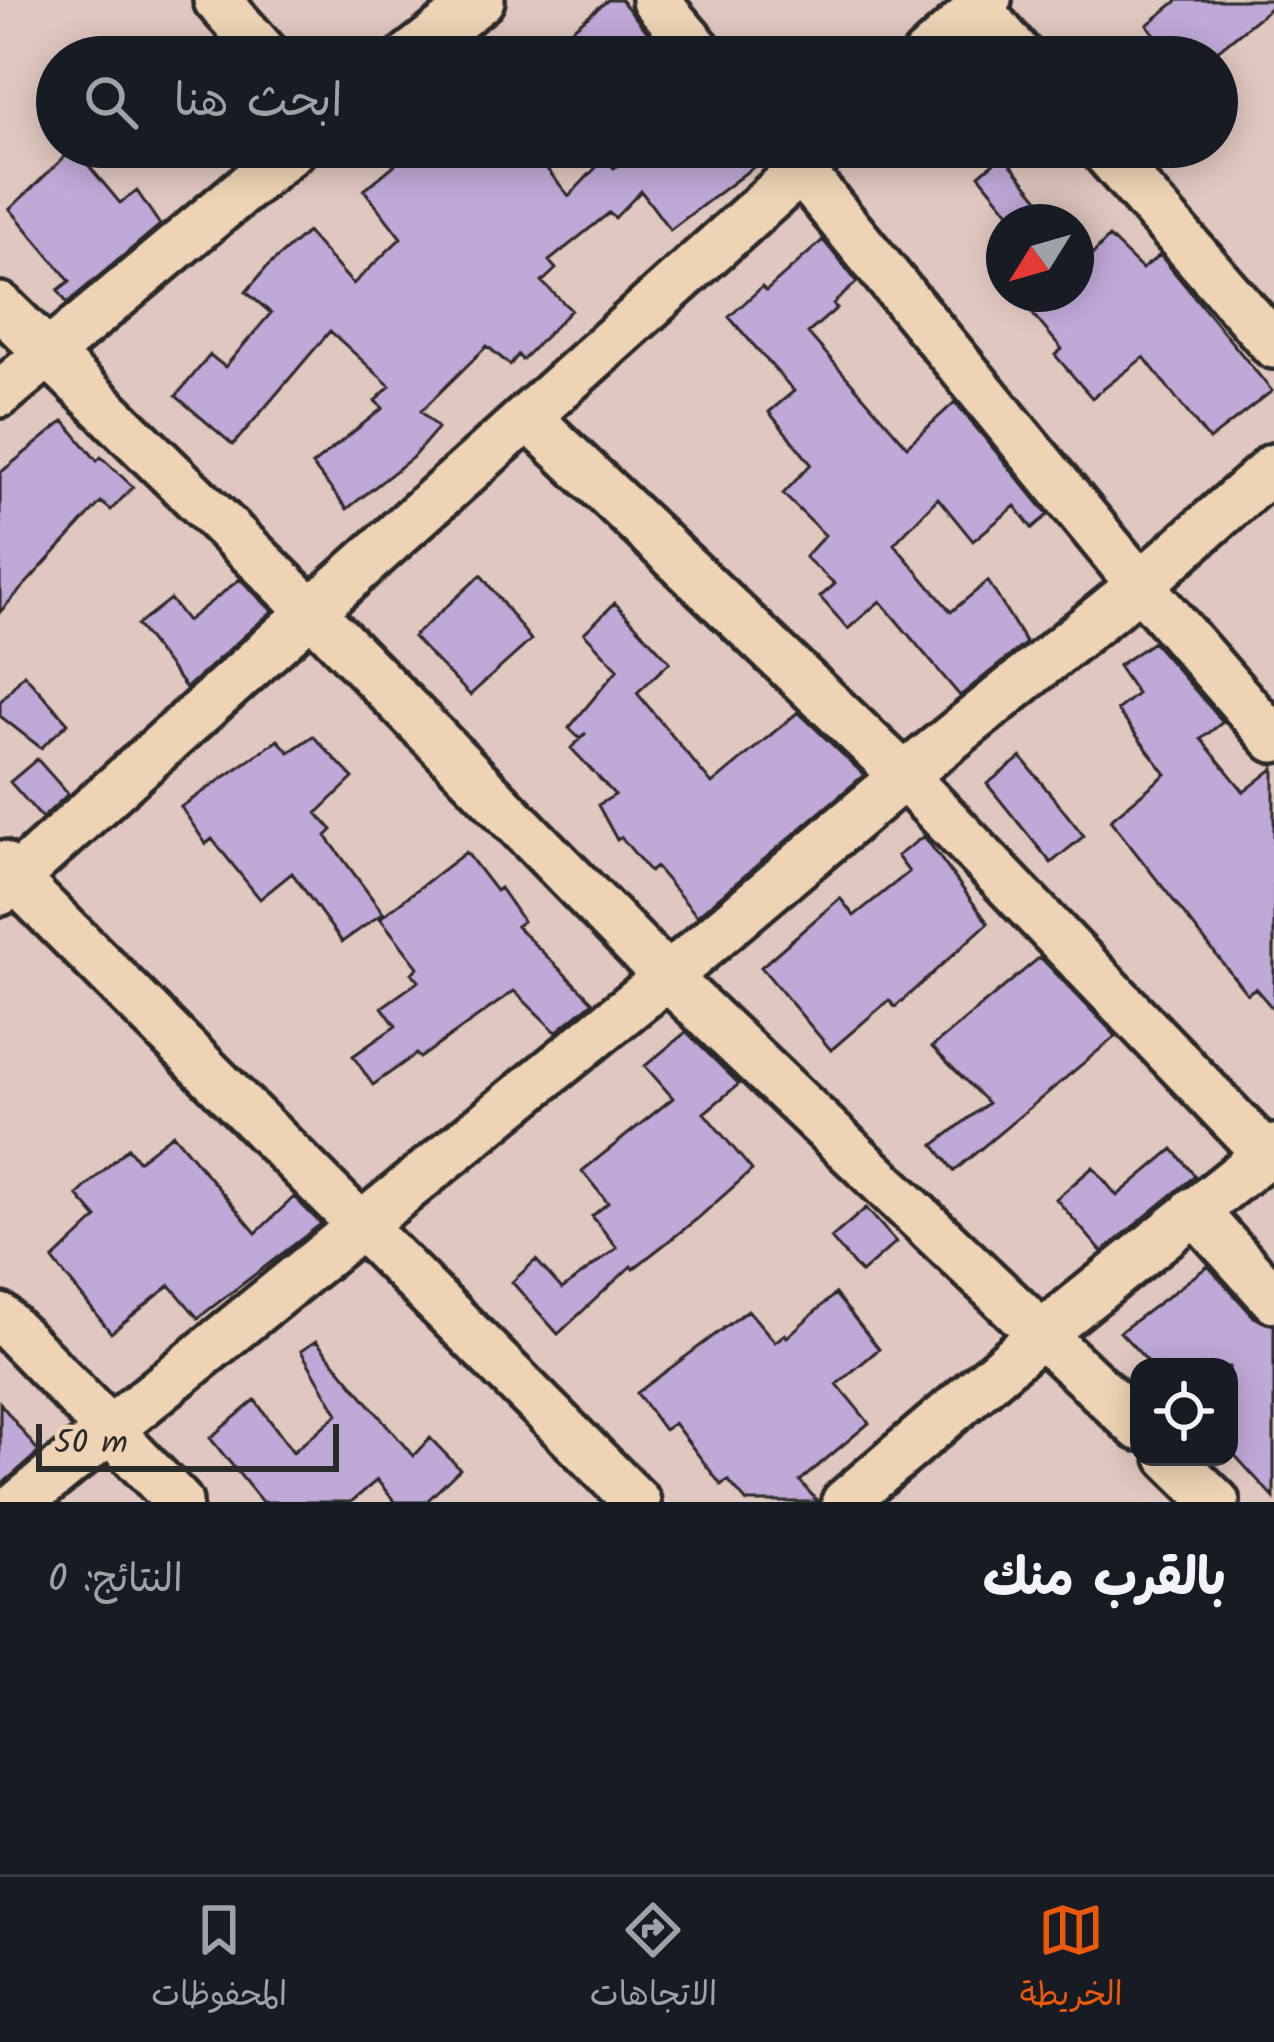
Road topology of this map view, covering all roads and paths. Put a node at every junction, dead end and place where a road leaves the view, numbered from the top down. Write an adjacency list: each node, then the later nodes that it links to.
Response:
1 (217, 0): 5 (street)
2 (481, 0): 6 (street)
3 (655, 0): 7 (street)
4 (983, 4): 8 (street); 9 (street)
5 (249, 36)
6 (435, 36)
7 (686, 36)
8 (948, 36)
9 (1006, 36)
10 (270, 168): 16 (street)
11 (789, 168): 18 (street)
12 (813, 168): 20 (street)
13 (1120, 168): 15 (street)
14 (0, 306): 16 (street)
15 (1270, 329)
16 (46, 353): 17 (street); 21 (street)
17 (0, 394)
18 (528, 417): 21 (street); 23 (street)
19 (1274, 467): 20 (street)
20 (1140, 585): 22 (street); 23 (street)
21 (311, 611): 24 (street); 25 (street)
22 (1274, 739)
23 (904, 776): 25 (street); 26 (street)
24 (5, 878): 28 (street)
25 (667, 977): 28 (street); 31 (street)
26 (1270, 1151): 27 (street)
27 (1194, 1210): 29 (street); 31 (street)
28 (361, 1222): 33 (street); 37 (street)
29 (1274, 1299)
30 (0, 1317): 33 (street)
31 (1043, 1333): 32 (street); 38 (street)
32 (1130, 1418)
33 (108, 1430): 35 (street); 36 (street)
34 (1179, 1466): 39 (street)
35 (20, 1502)
36 (178, 1502)
37 (637, 1502)
38 (845, 1502)
39 (1216, 1502)

